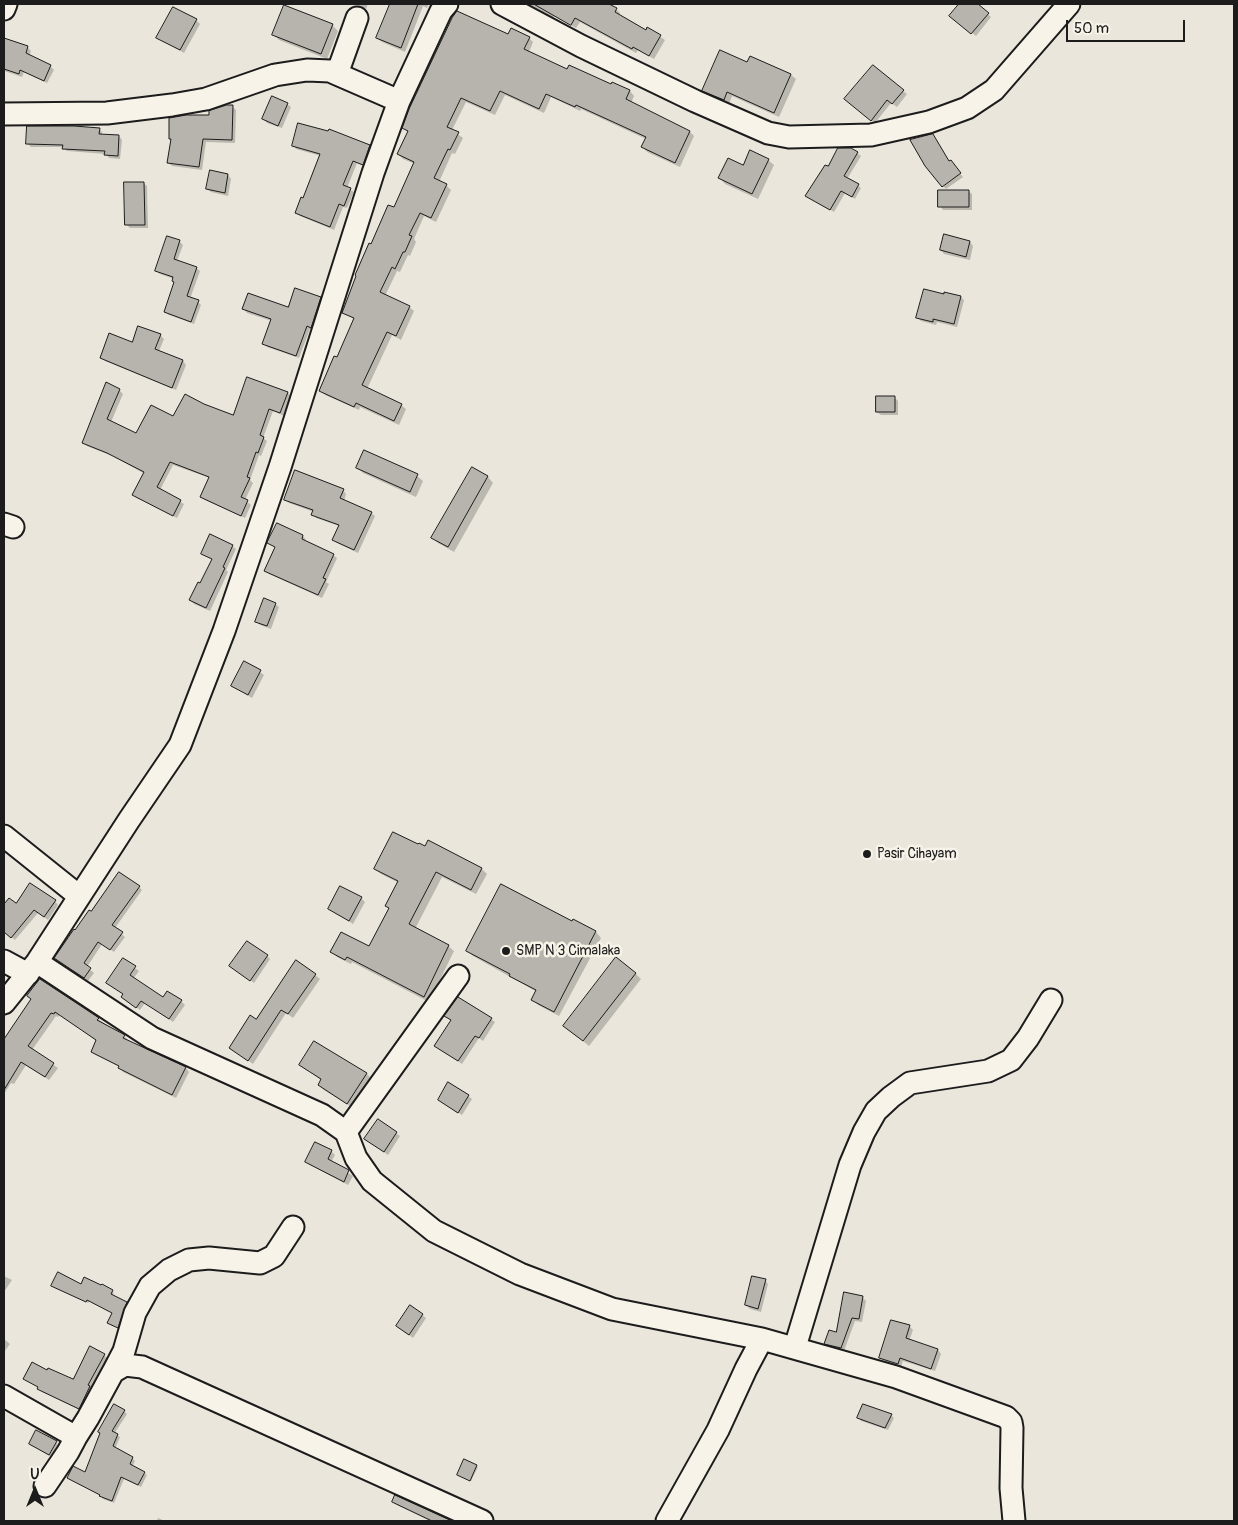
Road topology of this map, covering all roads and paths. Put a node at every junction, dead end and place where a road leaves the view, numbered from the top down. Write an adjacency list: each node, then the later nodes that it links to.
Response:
1 (6, 4): 5 (street)
2 (447, 4): 8 (street)
3 (502, 4): 4 (street)
4 (1069, 4)
5 (4, 9)
6 (357, 18): 7 (street)
7 (336, 74): 8 (street); 9 (street)
8 (399, 101): 11 (street)
9 (4, 114)
10 (4, 836): 11 (street)
11 (79, 896): 13 (street)
12 (4, 961): 13 (street)
13 (32, 968): 16 (street); 17 (street)
14 (458, 976): 17 (street)
15 (1051, 1000): 20 (street)
16 (4, 1003)
17 (346, 1132): 19 (street)
18 (292, 1227): 21 (street)
19 (762, 1339): 20 (street); 26 (street)
20 (795, 1347): 27 (street)
21 (113, 1372): 23 (street); 25 (street)
22 (4, 1396): 23 (street)
23 (76, 1437): 24 (street)
24 (45, 1486)
25 (482, 1521)
26 (667, 1521)
27 (1014, 1521)

